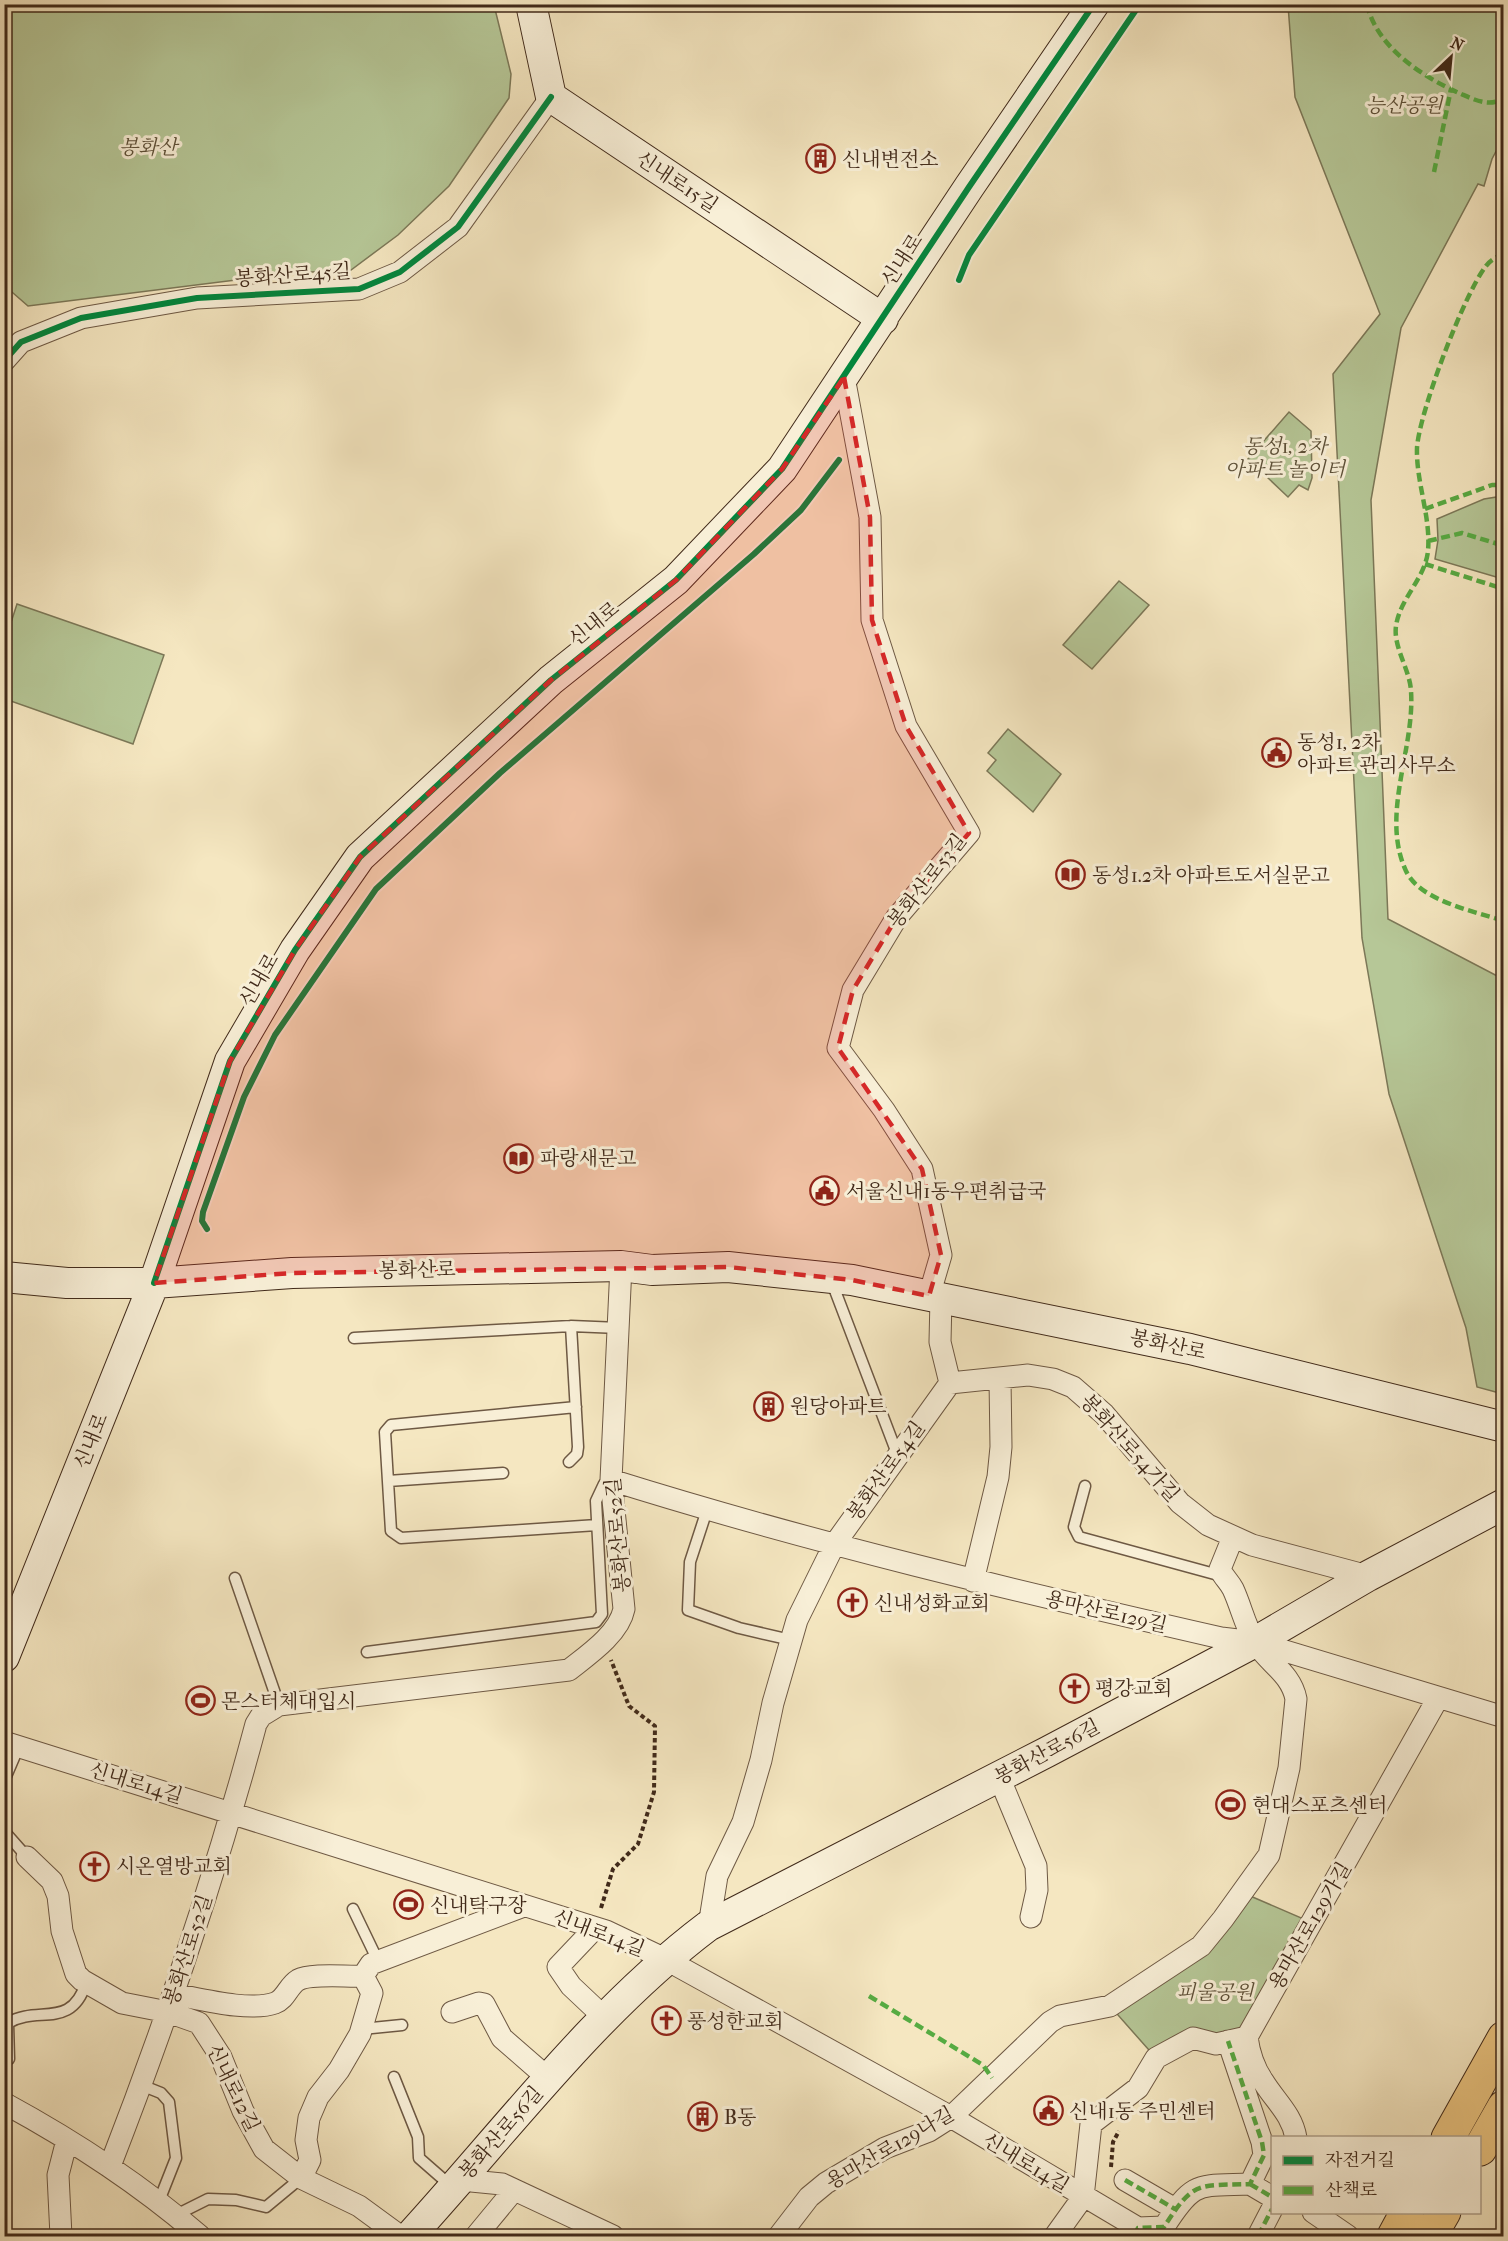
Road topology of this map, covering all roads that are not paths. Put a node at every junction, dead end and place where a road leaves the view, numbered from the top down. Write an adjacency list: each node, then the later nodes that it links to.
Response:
1 (531, 4): 3 (main road)
2 (1094, 4): 4 (main road, 신내로)
3 (551, 97): 4 (main road, 신내로15길); 5 (street, 봉화산로45길)
4 (883, 319): 6 (main road, 신내로)
5 (4, 361)
6 (844, 377): 10 (main road, 신내로); 11 (street, 봉화산로53길)
7 (621, 1266): 8 (main road, 봉화산로); 10 (main road, 봉화산로); 13 (street, 봉화산로52길)
8 (830, 1277): 11 (main road, 봉화산로); 19 (lane)
9 (4, 1278): 10 (main road, 봉화산로)
10 (154, 1283): 37 (main road, 신내로)
11 (935, 1297): 16 (street); 18 (main road, 봉화산로)
12 (571, 1326): 13 (lane); 14 (lane); 17 (lane)
13 (619, 1328): 22 (street, 봉화산로52길)
14 (354, 1338)
15 (1000, 1379): 16 (street, 봉화산로54가길); 28 (street, 봉화산로54가길); 33 (street)
16 (950, 1383): 19 (street, 봉화산로54길)
17 (576, 1407): 20 (lane); 23 (lane)
18 (1503, 1427)
19 (898, 1456): 29 (street, 봉화산로54길)
20 (569, 1462)
21 (503, 1473): 23 (lane)
22 (611, 1480): 26 (street, 용마산로129길); 27 (lane); 39 (street, 봉화산로52길)
23 (388, 1481): 27 (lane)
24 (1085, 1486): 30 (lane)
25 (1503, 1504): 31 (main road, 봉화산로56길)
26 (707, 1510): 29 (street, 용마산로129길); 34 (lane)
27 (597, 1525): 36 (lane)
28 (1233, 1537): 30 (street); 31 (street, 봉화산로54가길)
29 (834, 1545): 33 (street, 용마산로129길); 34 (street, 봉화산로54길)
30 (1222, 1576): 35 (street)
31 (1368, 1576): 35 (main road, 봉화산로56길)
32 (235, 1578): 39 (lane)
33 (973, 1581): 35 (street, 용마산로129길)
34 (791, 1640): 50 (street, 봉화산로54길)
35 (1255, 1642): 38 (street, 용마산로129길); 42 (main road, 봉화산로56길); 70 (street, 용마산로129나길)
36 (367, 1652)
37 (4, 1657)
38 (1438, 1698): 40 (street, 용마산로129길); 63 (street, 용마산로129가길)
39 (279, 1704): 44 (street, 봉화산로52길)
40 (1503, 1717)
41 (12, 1744): 43 (lane); 44 (street, 신내로14길)
42 (999, 1777): 49 (street); 50 (main road, 봉화산로56길)
43 (4, 1781)
44 (233, 1813): 47 (street, 신내로14길); 56 (street, 봉화산로52길)
45 (4, 1832): 46 (lane)
46 (27, 1857): 55 (street, 신내로12길)
47 (524, 1906): 51 (street, 신내로14길); 53 (street)
48 (353, 1909): 53 (lane)
49 (1031, 1917)
50 (709, 1926): 52 (main road, 봉화산로56길)
51 (595, 1928): 52 (street, 신내로14길); 58 (street)
52 (664, 1959): 58 (main road, 봉화산로56길); 70 (street, 신내로14길)
53 (378, 1961): 54 (street)
54 (363, 1976): 56 (street); 60 (street)
55 (86, 1983): 56 (street, 신내로12길); 61 (lane)
56 (171, 2003): 67 (street, 봉화산로52길); 76 (street, 신내로12길)
57 (452, 2012): 66 (street, 봉화산로56길)
58 (606, 2019): 66 (main road, 봉화산로56길)
59 (402, 2025): 60 (lane)
60 (362, 2029): 76 (street)
61 (6, 2030): 64 (lane)
62 (1503, 2038): 72 (main road)
63 (1237, 2039): 71 (street); 79 (street); 83 (street)
64 (9, 2059)
65 (394, 2077): 78 (lane, 봉화산로56길)
66 (549, 2079): 78 (main road, 봉화산로56길)
67 (141, 2085): 75 (street, 봉화산로52길); 82 (lane)
68 (4, 2103): 73 (street)
69 (1503, 2107): 74 (main road)
70 (951, 2117): 83 (street, 신내로14길); 96 (street, 용마산로129나길)
71 (1296, 2136)
72 (1450, 2136)
73 (67, 2140): 75 (street); 91 (street)
74 (1481, 2146)
75 (110, 2166): 82 (street)
76 (301, 2178): 88 (lane); 92 (street, 신내로12길)
77 (1125, 2180): 84 (street)
78 (457, 2184): 80 (street); 93 (main road, 봉화산로56길)
79 (1250, 2184): 81 (street); 84 (street)
80 (514, 2190): 94 (street); 95 (street)
81 (1271, 2196)
82 (159, 2201): 88 (street)
83 (1091, 2202): 89 (street, 신내로14길); 97 (street)
84 (1175, 2209): 89 (street)
85 (1271, 2212): 90 (street)
86 (1315, 2214): 98 (street)
87 (1406, 2214): 99 (main road)
88 (185, 2228)
89 (1136, 2232)
90 (1264, 2235)
91 (61, 2236)
92 (400, 2236)
93 (410, 2236)
94 (476, 2236)
95 (613, 2236)
96 (779, 2236)
97 (1055, 2236)
98 (1348, 2236)
99 (1394, 2236)

